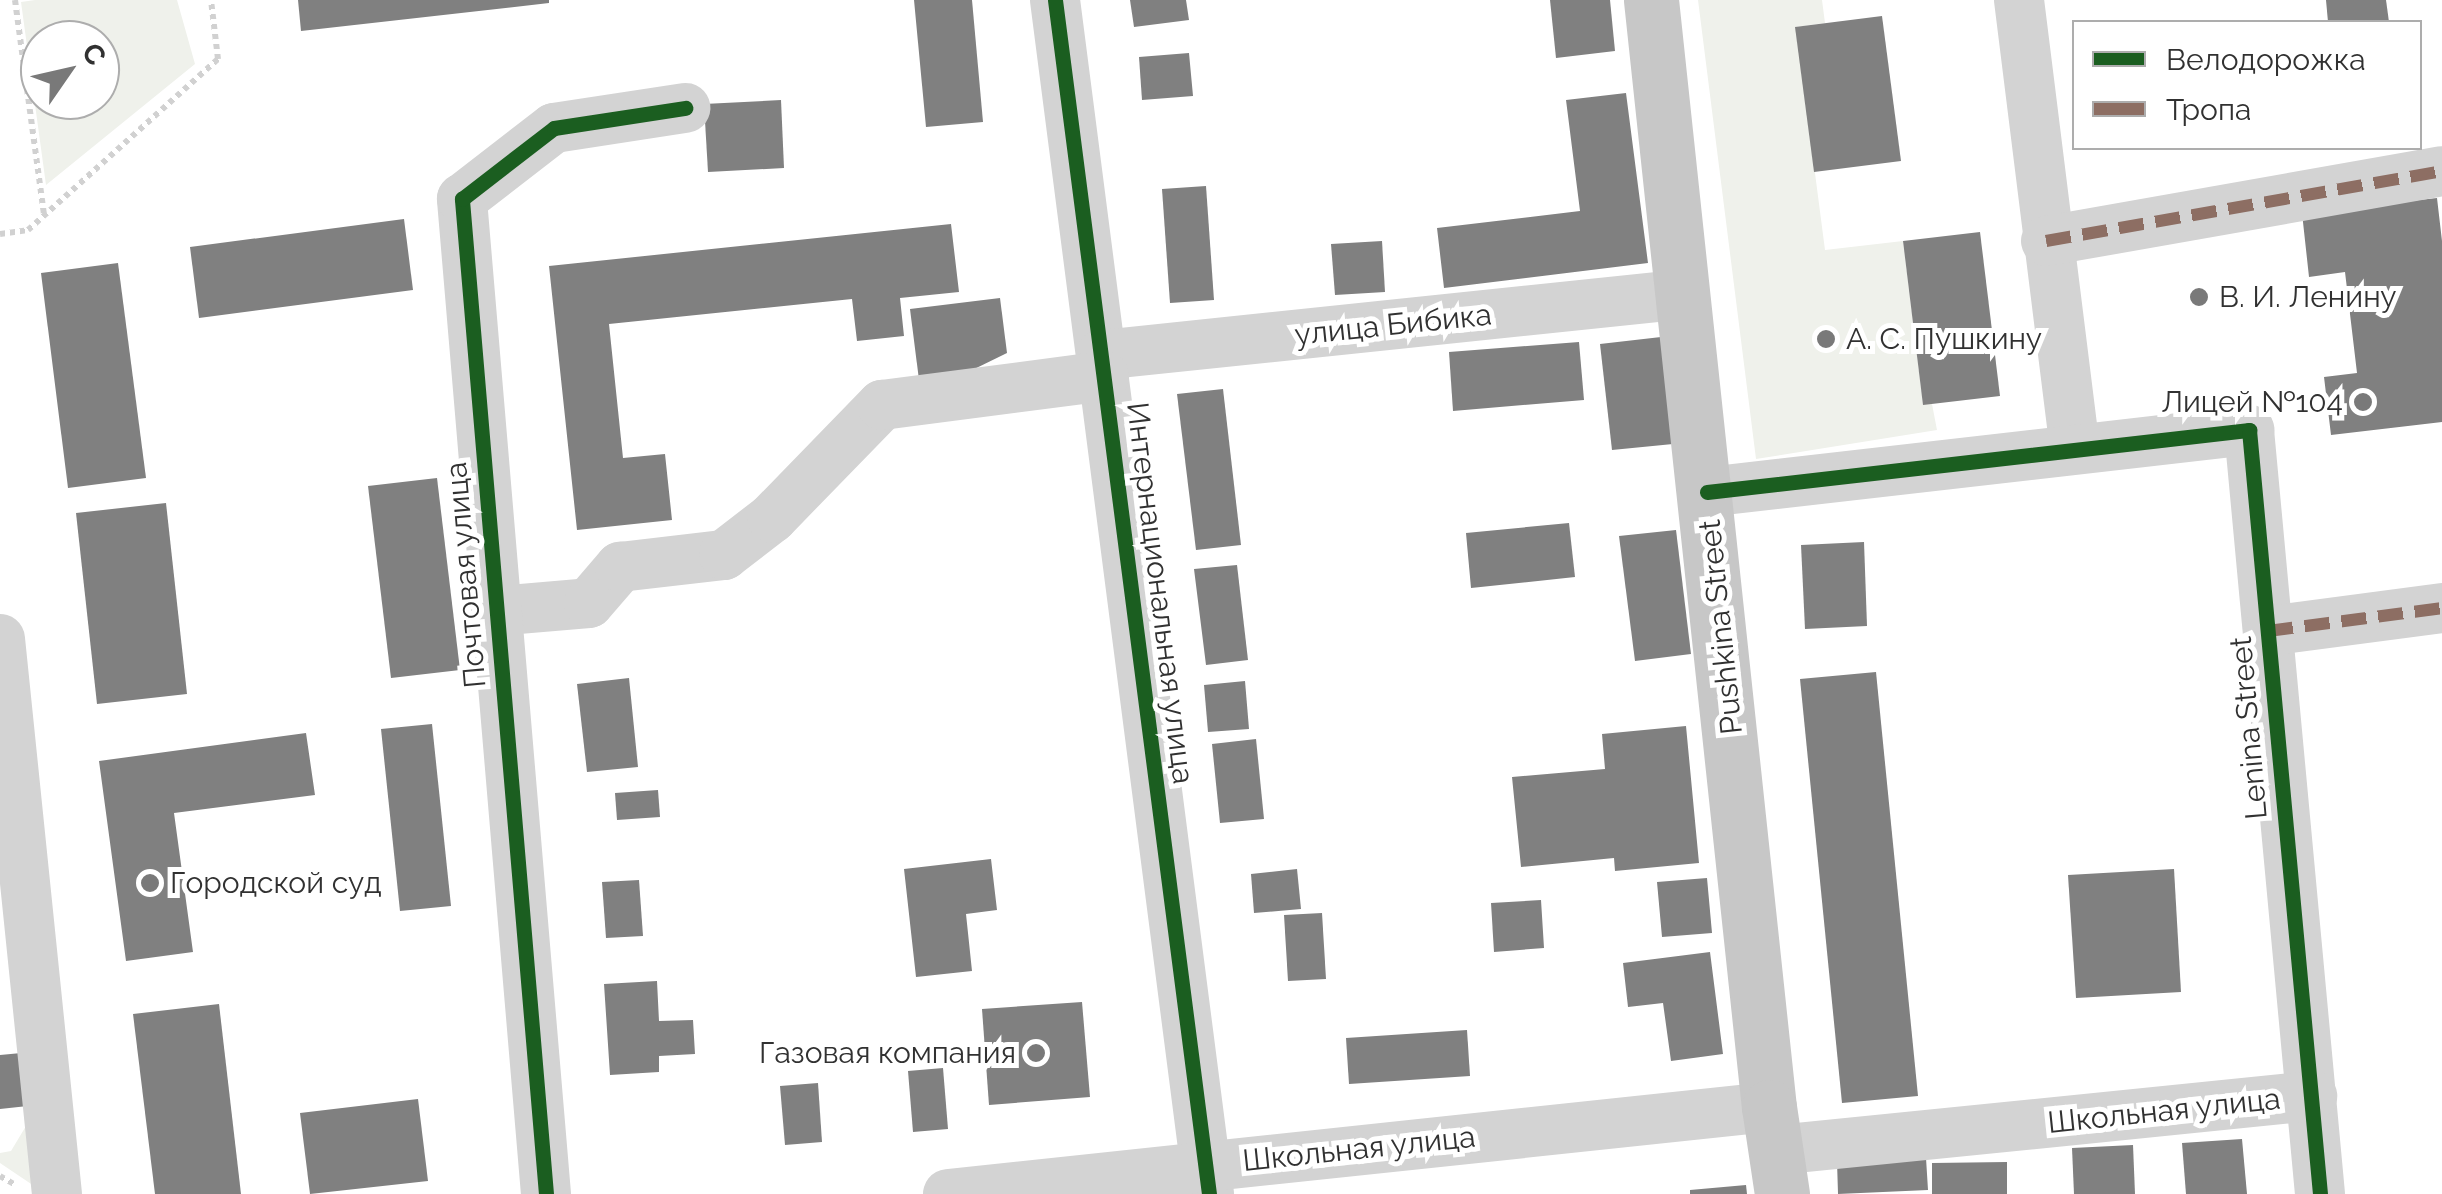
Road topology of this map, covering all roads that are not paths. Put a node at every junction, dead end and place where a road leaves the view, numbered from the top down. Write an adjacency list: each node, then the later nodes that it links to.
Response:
1 (1054, 0): 8 (street, Интернациональная улица)
2 (1652, 0): 7 (main road, Pushkina Street)
3 (2019, 0): 6 (street)
4 (685, 108): 12 (street, Почтовая улица)
5 (2442, 171): 6 (street)
6 (2046, 241): 9 (street)
7 (1684, 294): 8 (street, улица Бибика); 10 (main road, Pushkina Street)
8 (1102, 366): 12 (street, улица Бибика); 17 (street, Интернациональная улица)
9 (2075, 447): 10 (street); 13 (street, Lenina Street)
10 (1707, 492): 16 (main road, Pushkina Street)
11 (2442, 608): 13 (street)
12 (496, 611): 19 (street, Почтовая улица)
13 (2268, 631): 15 (street, Lenina Street)
14 (0, 639): 18 (street)
15 (2312, 1096): 16 (street, Школьная улица); 21 (street, Lenina Street)
16 (1776, 1150): 17 (street, Школьная улица)
17 (1208, 1179): 20 (street, Школьная улица)
18 (57, 1194)
19 (546, 1194)
20 (948, 1194)
21 (2320, 1194)

